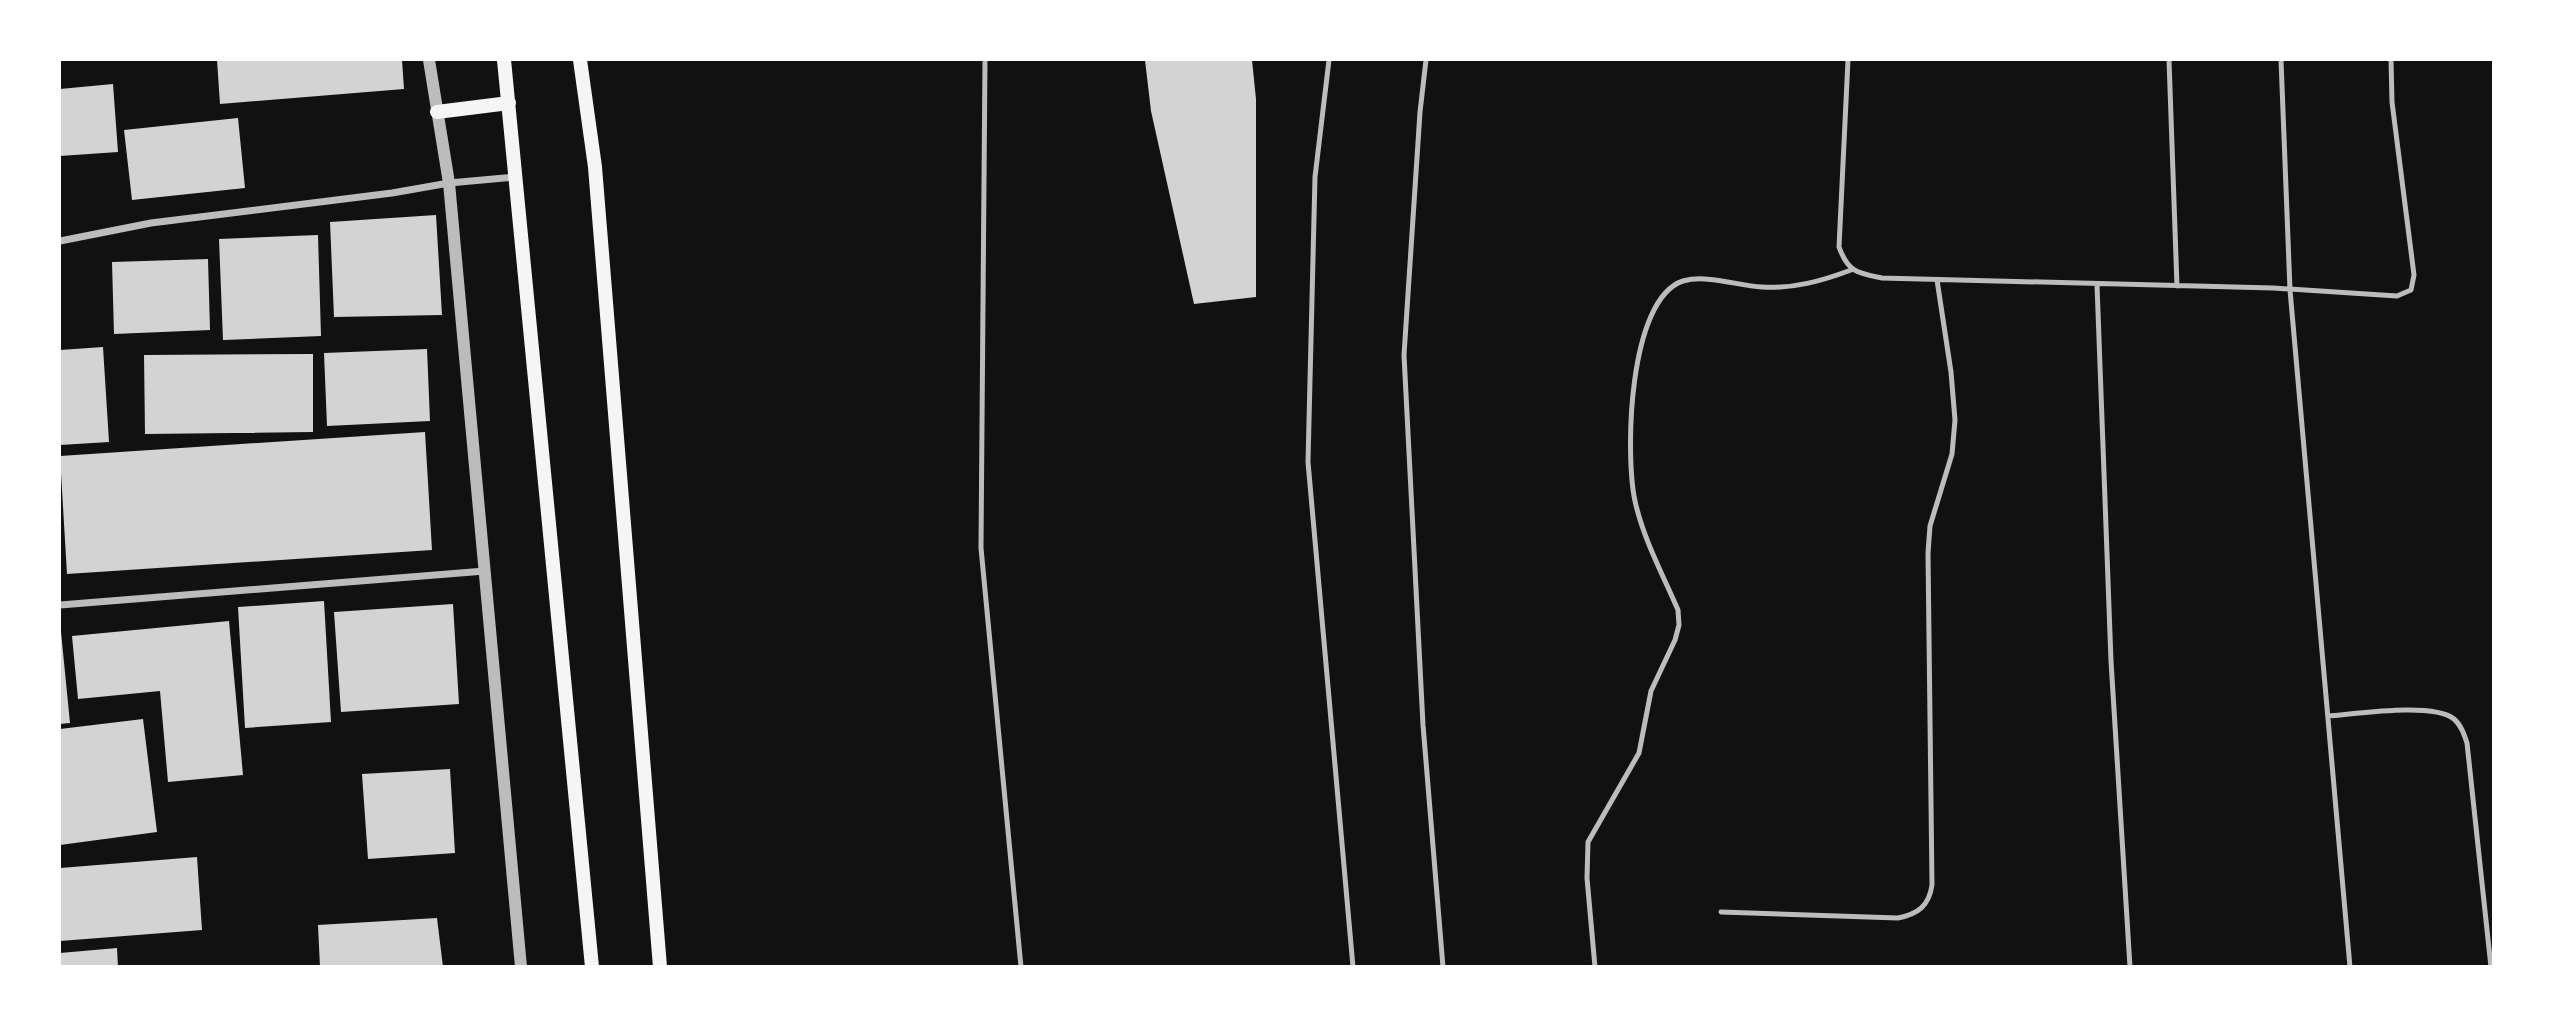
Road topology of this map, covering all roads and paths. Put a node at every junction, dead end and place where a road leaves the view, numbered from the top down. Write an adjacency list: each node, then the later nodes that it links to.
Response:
1 (429, 60): 12 (street)
2 (504, 60): 11 (main road)
3 (580, 60): 27 (main road)
4 (985, 60): 28 (lane)
5 (1329, 60): 29 (lane)
6 (1426, 60): 30 (lane)
7 (1848, 60): 16 (lane)
8 (2169, 60): 19 (lane)
9 (2281, 60): 20 (lane)
10 (2391, 60): 20 (lane)
11 (509, 103): 12 (main road); 13 (main road)
12 (438, 112): 14 (street)
13 (516, 177): 14 (street); 26 (main road)
14 (449, 183): 15 (street); 21 (street)
15 (60, 241)
16 (1851, 270): 17 (lane); 31 (lane)
17 (1937, 280): 18 (lane); 24 (lane)
18 (2097, 285): 19 (lane); 32 (lane)
19 (2177, 286): 20 (lane)
20 (2290, 290): 23 (lane)
21 (485, 571): 22 (street); 25 (street)
22 (60, 605)
23 (2328, 716): 33 (lane); 34 (lane)
24 (1721, 912)
25 (521, 967)
26 (592, 967)
27 (660, 967)
28 (1021, 967)
29 (1353, 967)
30 (1443, 967)
31 (1595, 967)
32 (2130, 967)
33 (2350, 967)
34 (2491, 967)

